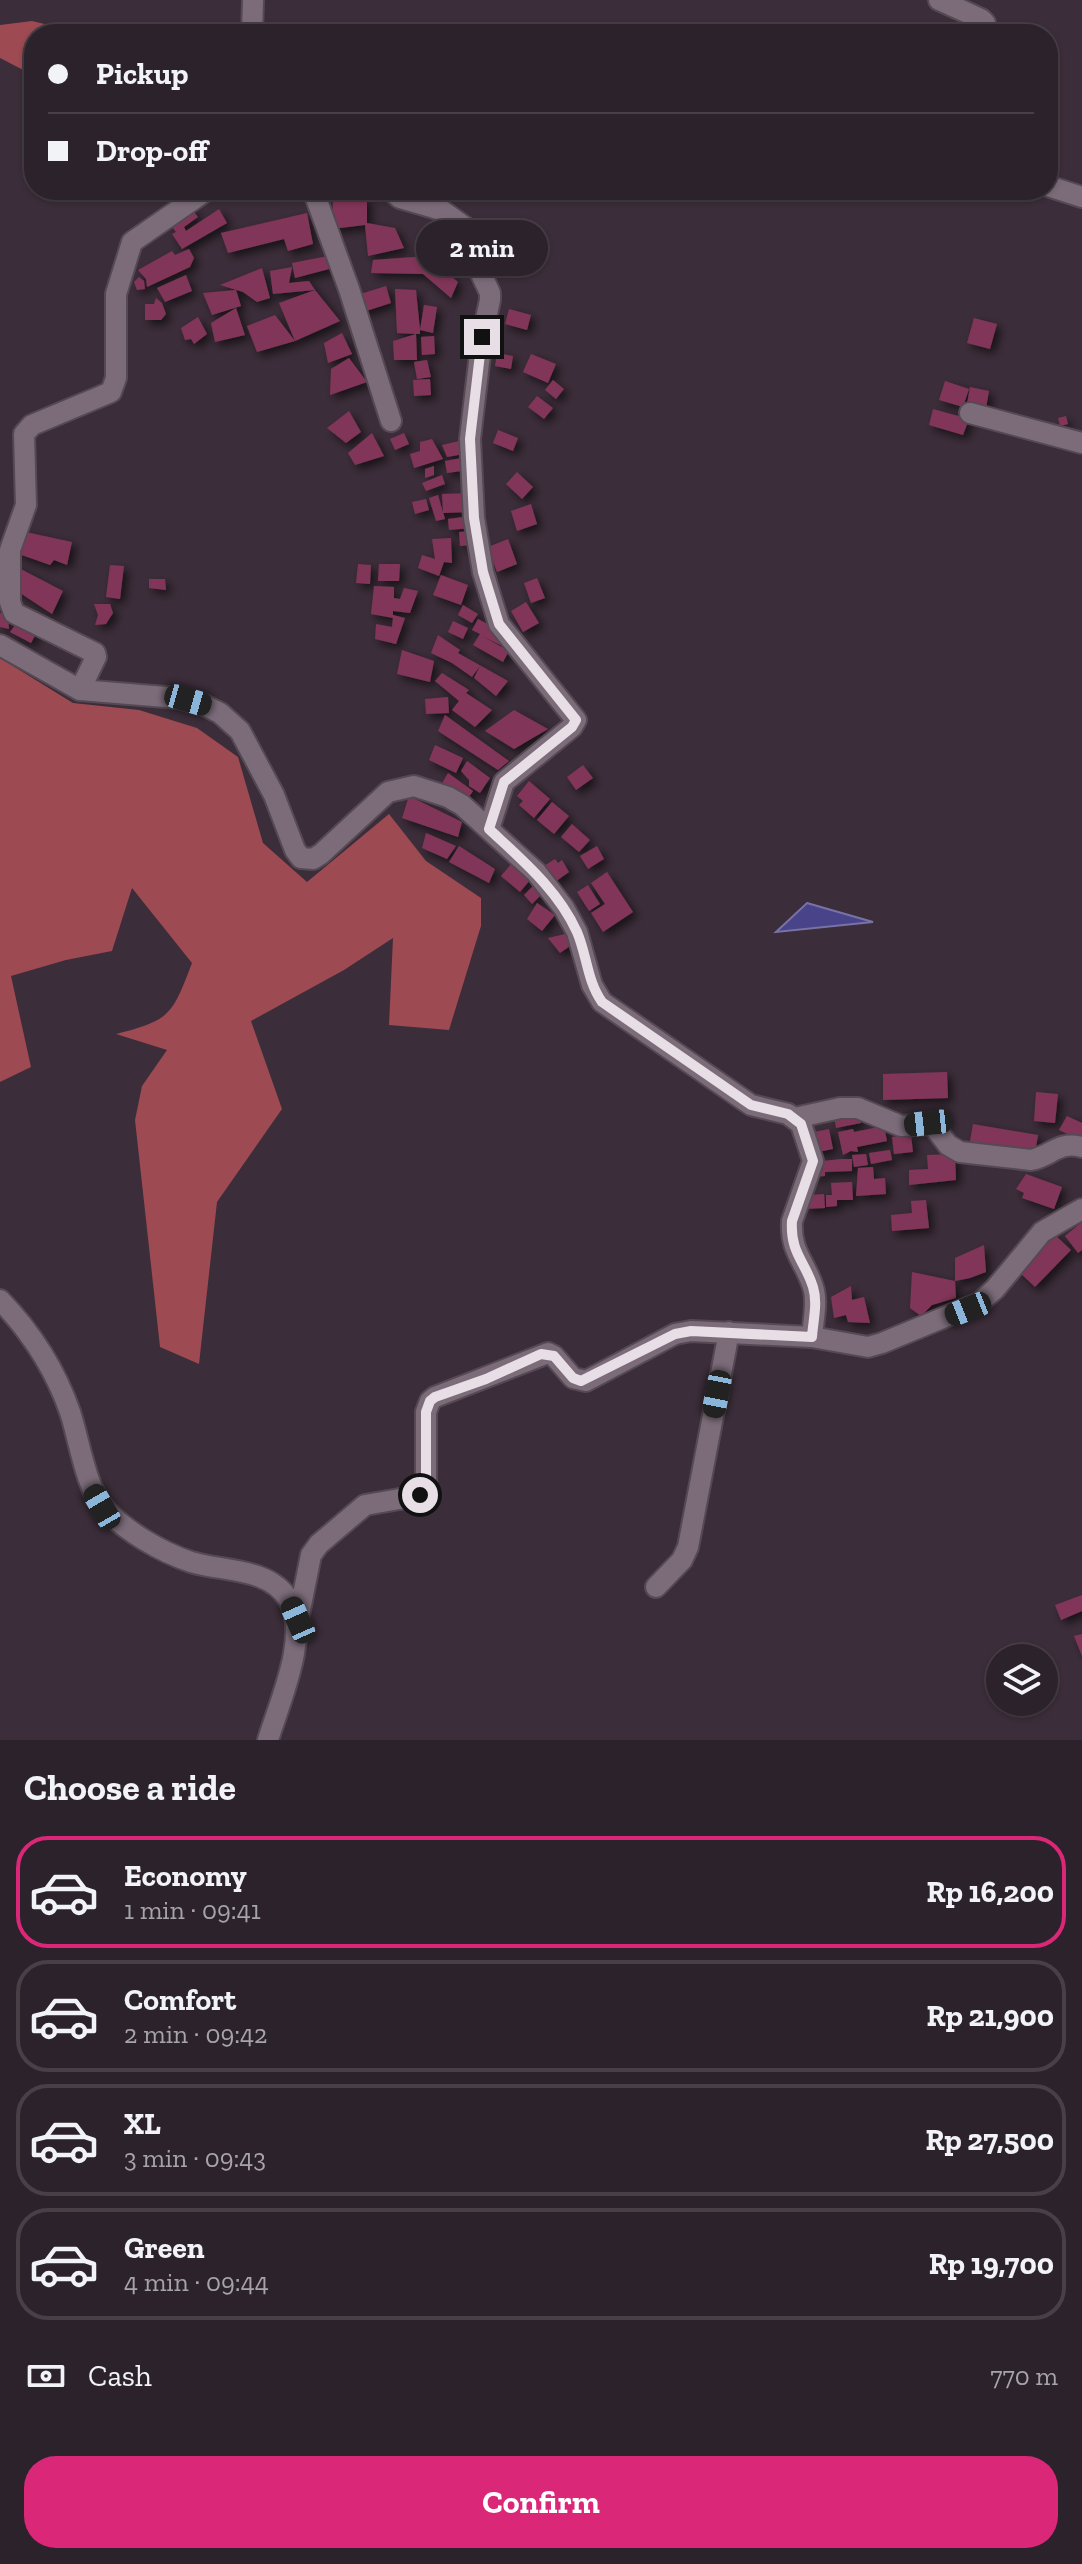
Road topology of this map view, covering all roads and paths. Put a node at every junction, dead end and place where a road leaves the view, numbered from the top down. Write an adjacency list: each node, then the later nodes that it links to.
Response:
1 (253, 0): 3 (street)
2 (939, 0): 4 (street)
3 (252, 24)
4 (985, 24)
5 (1058, 189): 6 (street)
6 (1082, 197)
7 (193, 200): 13 (street)
8 (317, 200): 11 (street)
9 (407, 200): 16 (street)
10 (970, 413): 12 (street)
11 (391, 421)
12 (1082, 443)
13 (5, 598): 15 (street)
14 (0, 645): 15 (street)
15 (80, 690): 16 (street)
16 (489, 829): 17 (street)
17 (795, 1118): 18 (street); 22 (street)
18 (1082, 1147)
19 (1082, 1209): 22 (street)
20 (0, 1300): 24 (street)
21 (729, 1332): 22 (street); 23 (street); 24 (street)
22 (812, 1337)
23 (656, 1587)
24 (298, 1620): 25 (street)
25 (268, 1740)

